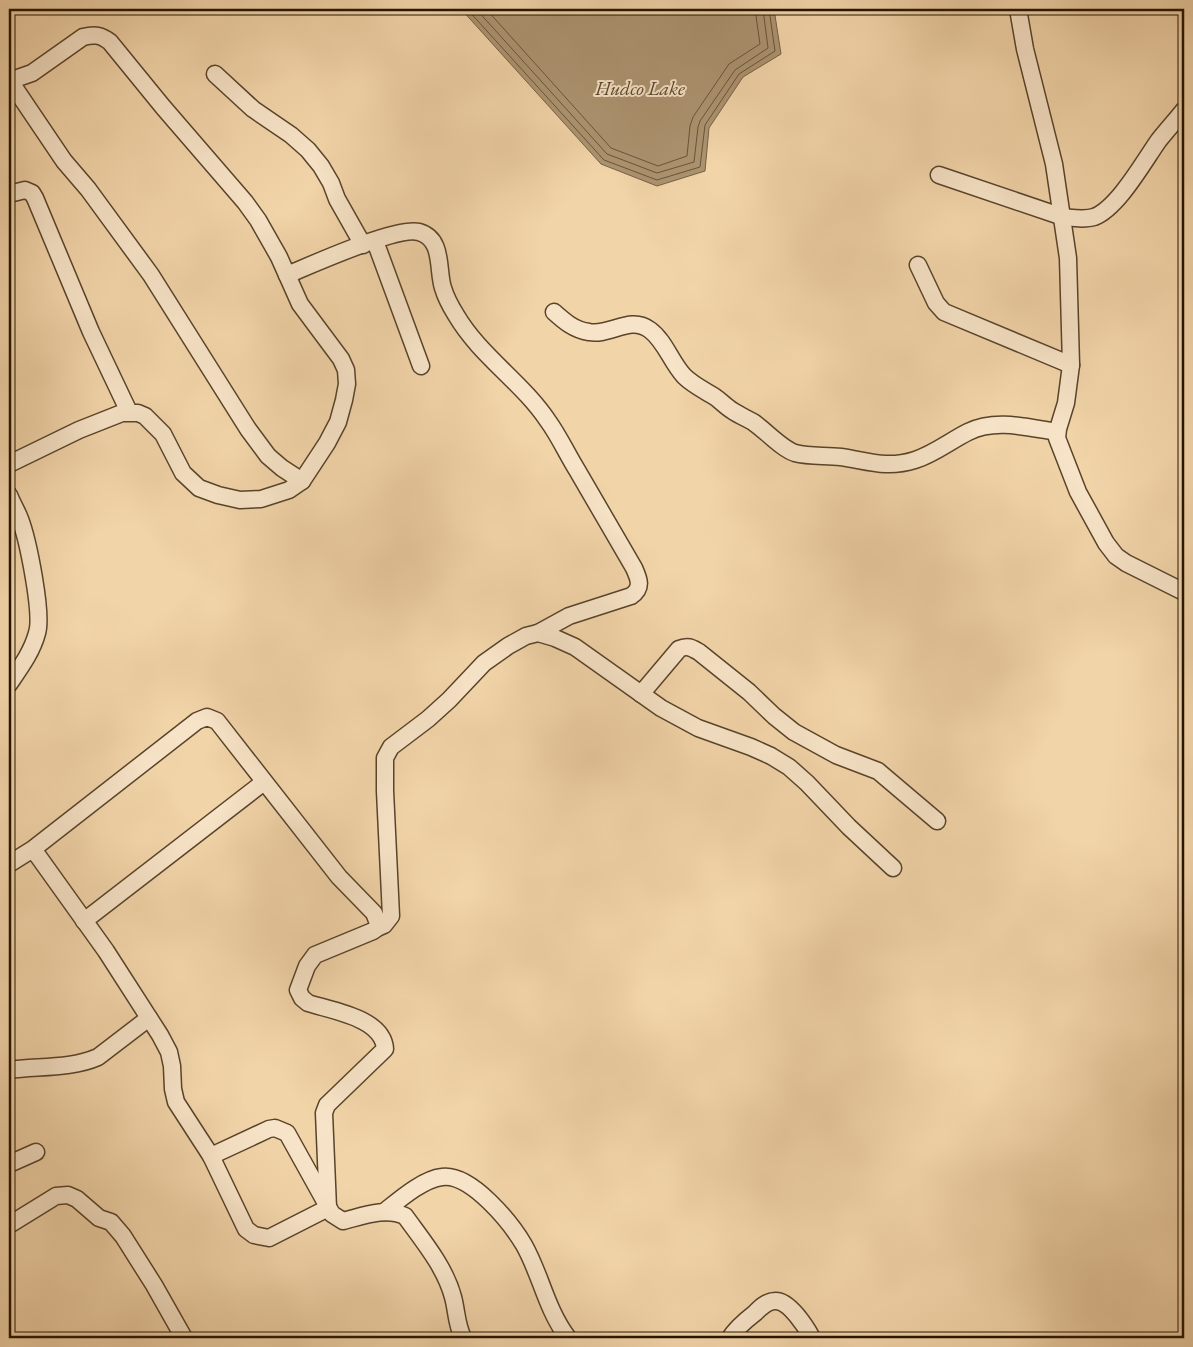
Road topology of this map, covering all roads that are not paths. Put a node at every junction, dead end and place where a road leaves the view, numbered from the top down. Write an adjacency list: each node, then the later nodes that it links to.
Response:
1 (1018, 9): 7 (street)
2 (215, 74): 8 (street)
3 (9, 81): 10 (street); 17 (street)
4 (1184, 110): 7 (street)
5 (939, 175): 7 (street)
6 (9, 194): 14 (street)
7 (1063, 217): 12 (street)
8 (369, 243): 10 (street); 13 (street); 20 (street)
9 (918, 265): 12 (street)
10 (287, 275): 17 (street)
11 (554, 312): 15 (street)
12 (1071, 365): 15 (street)
13 (421, 366)
14 (129, 412): 16 (street); 17 (street)
15 (1057, 432): 19 (street)
16 (9, 464)
17 (302, 481)
18 (9, 495): 21 (street)
19 (1184, 592)
20 (538, 633): 22 (street); 29 (street)
21 (9, 684)
22 (641, 694): 24 (street); 27 (street)
23 (264, 782): 25 (street); 28 (street); 29 (street)
24 (937, 821)
25 (33, 849): 26 (street); 28 (street)
26 (9, 864)
27 (893, 868)
28 (84, 921): 30 (street)
29 (377, 928): 35 (street)
30 (149, 1018): 31 (street); 33 (street)
31 (9, 1070)
32 (36, 1152): 34 (street)
33 (211, 1156): 35 (street); 35 (street)
34 (9, 1164)
35 (328, 1208): 36 (street)
36 (384, 1212): 39 (street); 40 (street)
37 (9, 1225): 38 (street)
38 (184, 1338)
39 (463, 1338)
40 (568, 1338)
41 (730, 1338): 42 (street)
42 (812, 1338)

